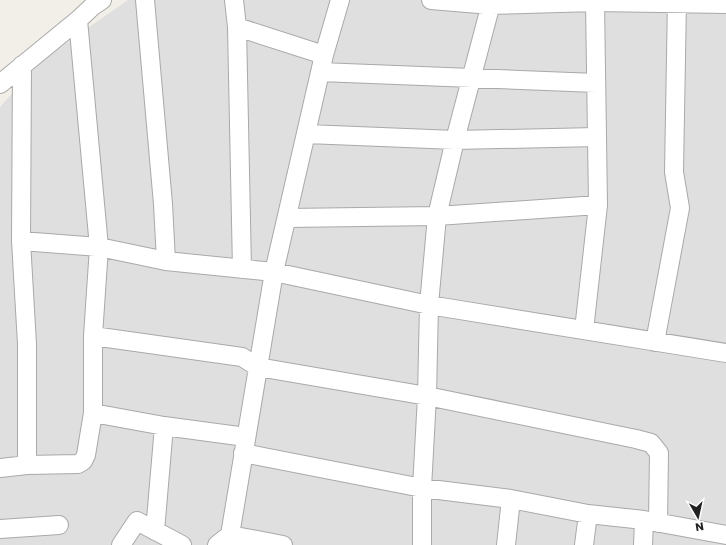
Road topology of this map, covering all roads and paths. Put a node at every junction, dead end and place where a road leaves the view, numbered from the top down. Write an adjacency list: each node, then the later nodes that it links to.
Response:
1 (145, 0): 26 (street)
2 (234, 0): 11 (street)
3 (340, 0): 12 (street)
4 (431, 0): 8 (street)
5 (95, 2): 10 (street)
6 (595, 2): 7 (street); 8 (street); 16 (street)
7 (676, 2): 9 (street); 32 (street)
8 (491, 3): 15 (street)
9 (726, 4)
10 (78, 20): 13 (street); 25 (street)
11 (237, 27): 12 (street); 27 (street)
12 (324, 55): 14 (street)
13 (22, 65): 17 (street); 24 (street)
14 (320, 72): 15 (street); 18 (street)
15 (470, 79): 16 (street); 20 (street)
16 (596, 83): 19 (street)
17 (0, 84)
18 (307, 134): 20 (street); 23 (street)
19 (596, 137): 20 (street); 21 (street)
20 (455, 140): 22 (street)
21 (598, 206): 22 (street); 30 (street)
22 (437, 216): 23 (street); 29 (street)
23 (287, 218): 28 (street)
24 (21, 241): 25 (street); 39 (street)
25 (99, 247): 26 (street); 31 (street)
26 (166, 261): 27 (street)
27 (242, 269): 28 (street)
28 (274, 272): 29 (street); 34 (street)
29 (429, 305): 30 (street); 35 (street)
30 (584, 330): 32 (street)
31 (93, 336): 34 (street); 36 (street)
32 (655, 342): 33 (street)
33 (726, 353)
34 (258, 367): 35 (street); 38 (street)
35 (427, 396): 41 (street); 44 (street)
36 (92, 414): 37 (street); 39 (street)
37 (164, 426): 38 (street); 47 (street)
38 (245, 445): 41 (street); 49 (street)
39 (27, 465): 40 (street)
40 (0, 468)
41 (422, 488): 42 (street); 53 (street)
42 (511, 499): 43 (street); 54 (street)
43 (588, 514): 44 (street); 55 (street)
44 (651, 522): 48 (street); 56 (street)
45 (59, 525): 46 (street)
46 (0, 529)
47 (155, 531): 50 (street); 51 (street)
48 (726, 535)
49 (223, 540): 52 (street)
50 (121, 545)
51 (182, 545)
52 (279, 545)
53 (422, 545)
54 (506, 545)
55 (584, 545)
56 (643, 545)

